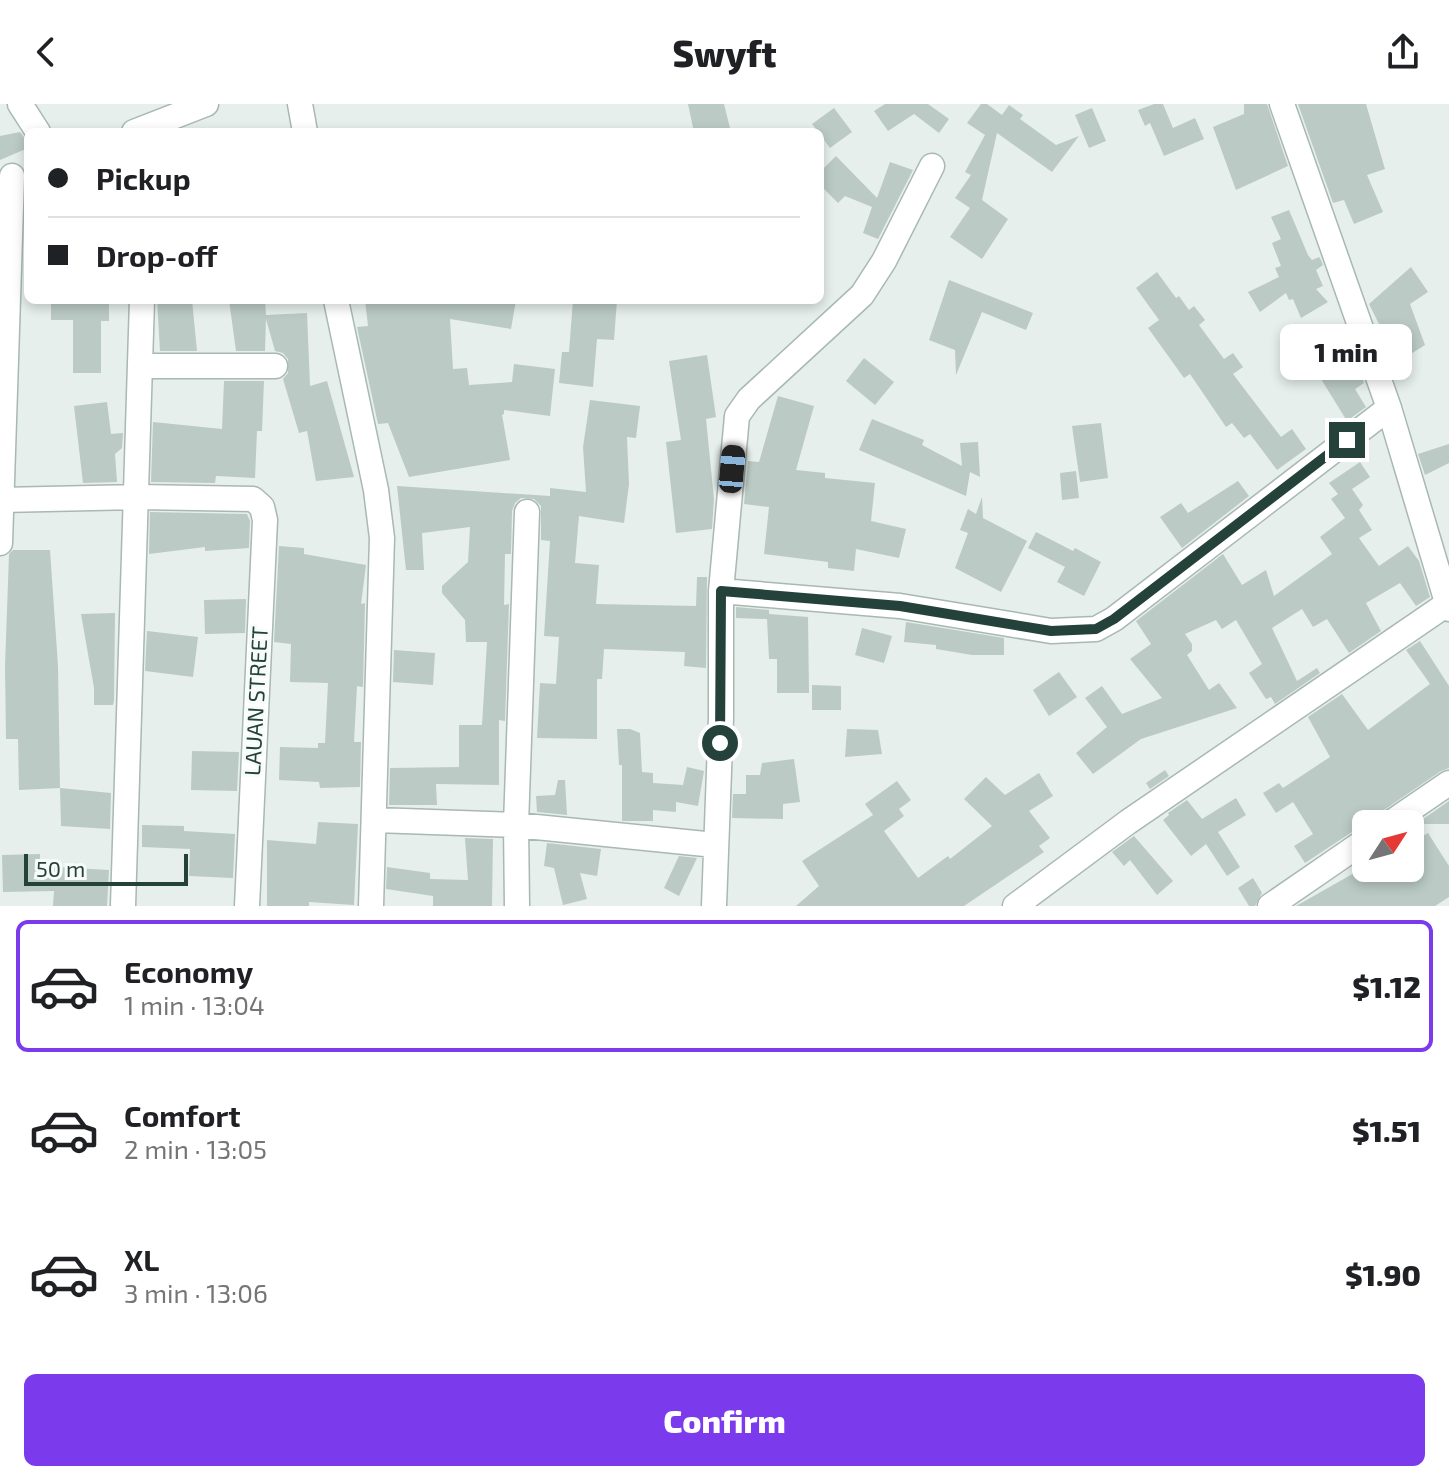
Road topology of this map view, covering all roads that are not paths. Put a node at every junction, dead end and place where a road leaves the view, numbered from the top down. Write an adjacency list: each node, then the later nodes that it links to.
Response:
1 (20, 104): 5 (street)
2 (206, 104): 6 (street)
3 (300, 104): 7 (street)
4 (1282, 104): 14 (street)
5 (35, 128)
6 (146, 128)
7 (304, 128)
8 (932, 166): 19 (street)
9 (13, 176): 16 (street)
10 (142, 304): 12 (street)
11 (337, 304): 23 (street)
12 (141, 366): 13 (street); 15 (street)
13 (275, 366)
14 (1389, 408): 19 (street); 20 (street)
15 (138, 497): 16 (street); 27 (street); 28 (street, LAUAN STREET)
16 (1, 500): 18 (street)
17 (527, 512): 24 (street)
18 (0, 543)
19 (721, 591): 25 (street)
20 (1448, 607): 32 (street)
21 (1449, 783): 22 (street)
22 (1409, 810)
23 (375, 820): 24 (street); 29 (street)
24 (516, 825): 25 (street); 30 (street)
25 (715, 845): 31 (street)
26 (1352, 850): 33 (street)
27 (123, 906)
28 (247, 906)
29 (371, 906)
30 (517, 906)
31 (714, 906)
32 (1015, 906)
33 (1270, 906)

